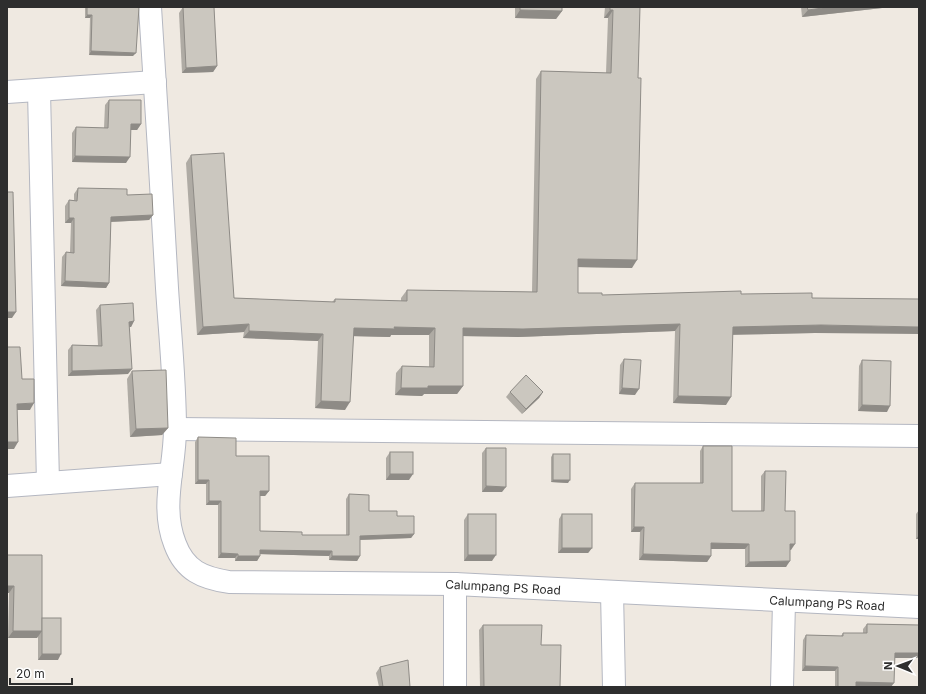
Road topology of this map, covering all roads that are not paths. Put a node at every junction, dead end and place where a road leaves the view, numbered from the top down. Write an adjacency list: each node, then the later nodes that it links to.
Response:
1 (150, 7): 2 (street, Calumpang PS Road)
2 (155, 82): 3 (street); 5 (street, Calumpang PS Road)
3 (39, 91): 4 (street); 8 (street)
4 (7, 92)
5 (175, 429): 6 (street); 7 (street, Calumpang PS Road)
6 (919, 436)
7 (171, 474): 8 (street); 10 (street, Calumpang PS Road)
8 (48, 483): 9 (street)
9 (7, 486)
10 (455, 584): 11 (street, Calumpang PS Road); 14 (street)
11 (612, 592): 12 (street, Calumpang PS Road); 15 (street)
12 (784, 601): 13 (street, Calumpang PS Road); 16 (street)
13 (919, 607)
14 (455, 687)
15 (614, 687)
16 (782, 687)

